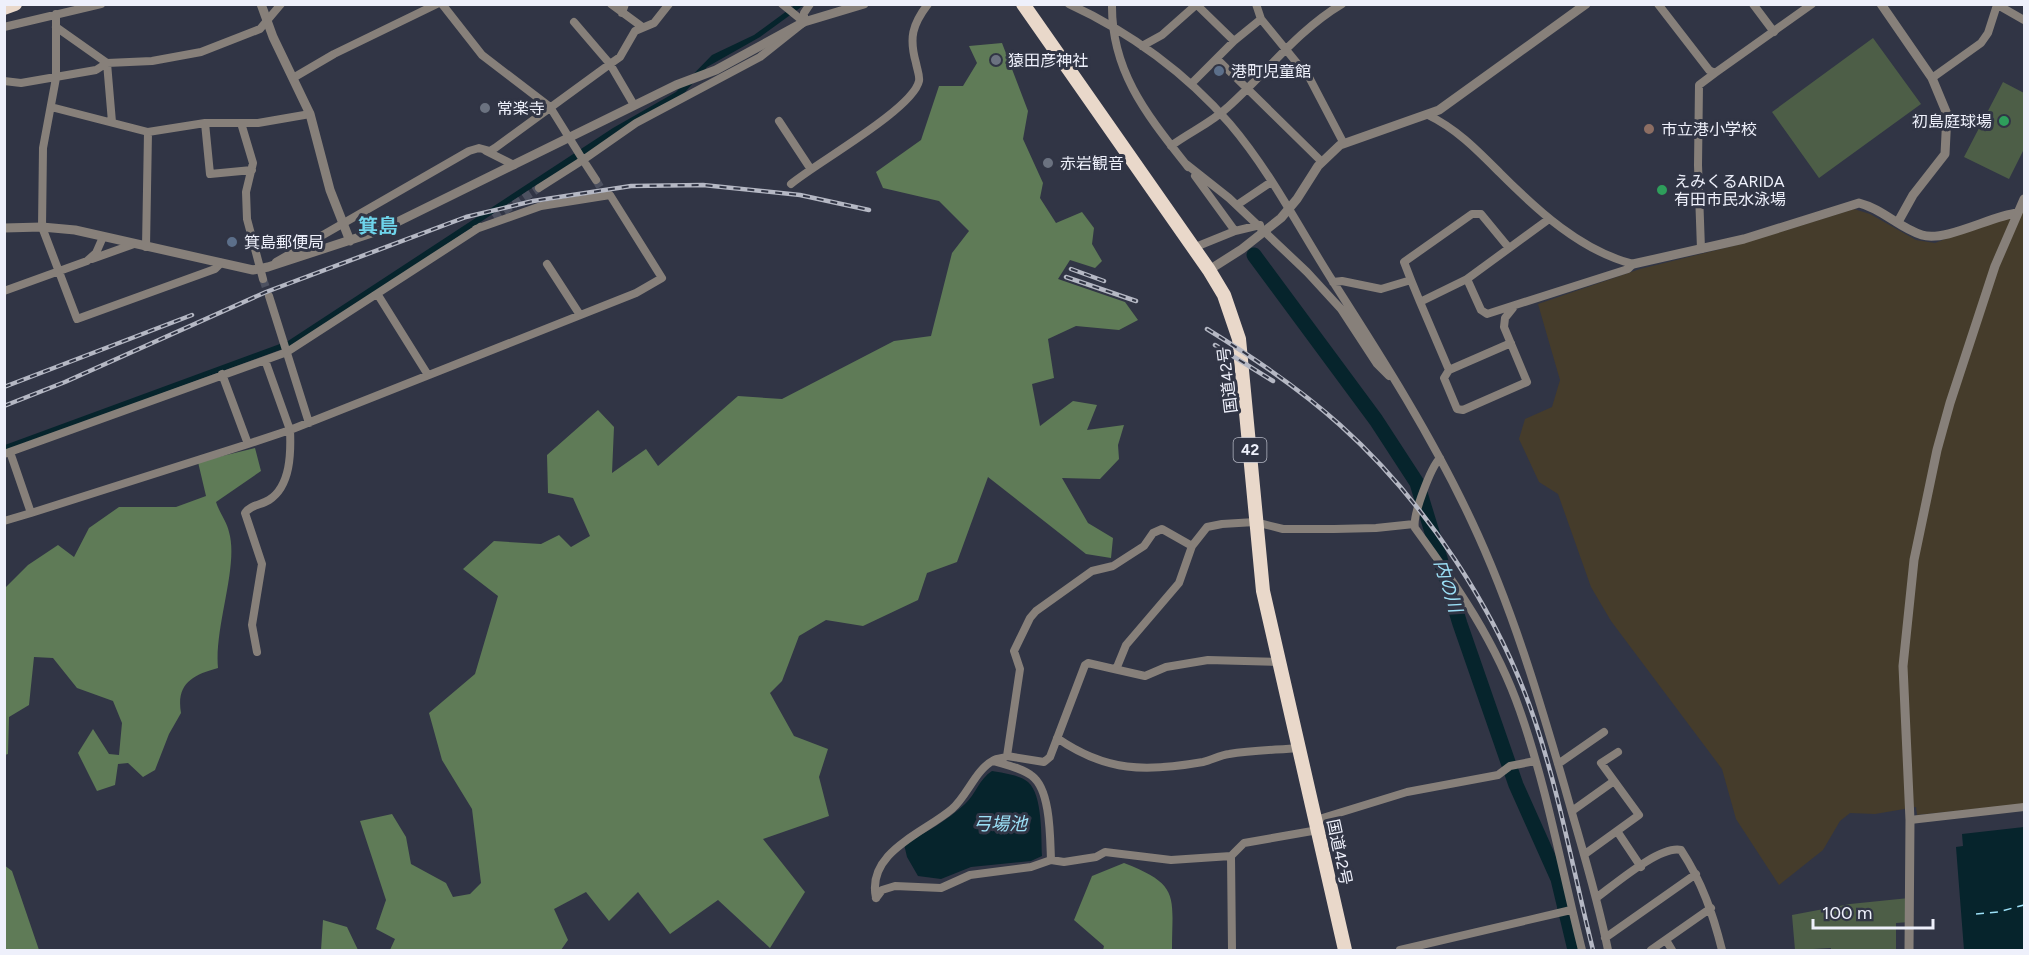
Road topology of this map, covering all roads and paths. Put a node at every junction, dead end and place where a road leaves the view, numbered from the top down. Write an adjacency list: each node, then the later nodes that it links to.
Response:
1 (15, 4): 26 (highway)
2 (101, 4): 28 (street)
3 (261, 4): 33 (street)
4 (281, 4): 33 (street)
5 (437, 4): 47 (street)
6 (442, 4): 54 (street)
7 (611, 4): 27 (street)
8 (625, 4): 27 (street)
9 (669, 4): 34 (street)
10 (782, 4): 32 (street)
11 (810, 4): 32 (street)
12 (864, 4): 32 (street)
13 (928, 4): 71 (street)
14 (1023, 4): 94 (highway, 国道42号 / 42)
15 (1069, 4): 37 (street)
16 (1112, 4): 37 (street)
17 (1256, 4): 29 (street)
18 (1342, 4): 41 (street)
19 (1586, 4): 57 (street)
20 (1658, 4): 45 (street)
21 (1753, 4): 38 (street)
22 (1812, 4): 38 (street)
23 (1881, 4): 48 (street)
24 (1197, 5): 39 (street); 40 (street)
25 (1996, 5): 30 (street); 48 (street)
26 (4, 8)
27 (622, 13): 34 (street)
28 (56, 15): 35 (street); 36 (street)
29 (1261, 19): 39 (street); 41 (street)
30 (2025, 20)
31 (574, 22): 44 (street)
32 (804, 22): 52 (street); 67 (street)
33 (267, 23): 43 (street); 47 (street)
34 (641, 26): 44 (street)
35 (4, 27)
36 (56, 27): 43 (street); 46 (street)
37 (1113, 28): 40 (street); 65 (street)
38 (1774, 33): 45 (street)
39 (1234, 41): 42 (street)
40 (1142, 46): 50 (street)
41 (1285, 50): 51 (street); 64 (street)
42 (1217, 59): 50 (street); 51 (street)
43 (107, 63): 46 (street); 59 (street)
44 (610, 64): 52 (street); 54 (street)
45 (1715, 73): 96 (street)
46 (56, 78): 49 (street); 53 (street)
47 (293, 78): 55 (street)
48 (1932, 78): 83 (street)
49 (4, 81)
50 (1191, 84): 56 (street)
51 (1247, 89): 56 (street); 68 (street)
52 (634, 105): 63 (street)
53 (51, 107): 59 (street); 85 (street)
54 (550, 107): 63 (street); 66 (street)
55 (310, 114): 61 (street); 84 (street)
56 (1221, 114): 65 (street); 74 (street)
57 (1428, 115): 64 (street); 82 (street)
58 (779, 121): 71 (street)
59 (112, 122): 62 (street)
60 (205, 123): 61 (street); 62 (street); 72 (street)
61 (241, 123): 72 (street)
62 (148, 132): 93 (street)
63 (570, 138): 67 (street); 70 (street)
64 (1343, 142): 68 (street)
65 (1171, 146): 69 (street)
66 (486, 151): 70 (street); 84 (street)
67 (583, 160): 73 (street); 76 (street)
68 (1322, 162): 79 (street)
69 (1186, 164): 78 (street); 89 (street)
70 (514, 165): 91 (street)
71 (810, 168): 75 (street)
72 (252, 170): 103 (street)
73 (596, 180)
74 (1271, 182): 78 (street); 79 (street)
75 (791, 184)
76 (539, 188)
77 (2025, 199): 80 (street)
78 (1237, 205): 87 (street)
79 (1288, 211): 87 (street); 106 (street)
80 (2017, 213): 83 (street); 144 (street)
81 (494, 218): 88 (street)
82 (1549, 219): 95 (street); 100 (street)
83 (1898, 222): 96 (street)
84 (342, 223): 91 (street); 103 (street)
85 (42, 227): 86 (street); 90 (street); 102 (street)
86 (4, 228)
87 (1263, 228): 89 (street); 101 (street); 119 (street)
88 (476, 229): 108 (street); 112 (street)
89 (1235, 231): 94 (street)
90 (103, 237): 92 (street); 97 (street)
91 (350, 241): 103 (street)
92 (134, 244): 93 (street); 97 (street)
93 (146, 247): 98 (street)
94 (1193, 248): 101 (highway, 国道42号 / 42)
95 (1509, 248): 104 (street); 105 (street)
96 (1701, 249): 100 (street)
97 (87, 261): 102 (street)
98 (220, 263): 102 (street); 103 (street)
99 (547, 264): 112 (street)
100 (1633, 264): 111 (street)
101 (1209, 270): 127 (highway, 国道42号 / 42)
102 (59, 272): 107 (street)
103 (264, 272)
104 (1467, 279): 110 (street); 111 (street)
105 (1410, 280): 106 (street); 110 (street)
106 (1333, 282): 119 (street)
107 (4, 291)
108 (378, 295): 114 (street); 118 (street)
109 (269, 296): 114 (street)
110 (1420, 302): 116 (street)
111 (1513, 308): 113 (street)
112 (580, 315): 118 (street)
113 (1511, 343): 116 (street); 116 (street)
114 (287, 352): 115 (street); 120 (street)
115 (266, 360): 117 (street); 121 (street)
116 (1449, 370)
117 (222, 375): 122 (street); 123 (street)
118 (428, 375): 120 (street)
119 (1395, 381): 124 (street)
120 (309, 423): 121 (street)
121 (290, 430): 122 (street); 130 (street)
122 (248, 444): 125 (street)
123 (7, 453): 125 (street)
124 (1440, 458): 128 (street); 140 (street)
125 (31, 513): 126 (street)
126 (4, 521)
127 (1255, 522): 128 (street); 129 (street); 131 (highway, 国道42号 / 42)
128 (1414, 524): 139 (street)
129 (1192, 546): 132 (street); 137 (street)
130 (257, 652)
131 (1279, 662): 132 (street); 135 (highway, 国道42号 / 42)
132 (1113, 669): 134 (street)
133 (1604, 732): 140 (street)
134 (1057, 738): 135 (street); 137 (street)
135 (1299, 748): 145 (highway, 国道42号 / 42)
136 (1618, 752): 141 (street)
137 (1007, 756): 138 (street)
138 (992, 761): 149 (street); 149 (street)
139 (1534, 761): 145 (street); 154 (street)
140 (1558, 764): 143 (street)
141 (1614, 781): 143 (street); 146 (street)
142 (2025, 807): 144 (street)
143 (1572, 811): 147 (street)
144 (1910, 820): 165 (street)
145 (1317, 825): 148 (street); 158 (highway, 国道42号 / 42)
146 (1617, 831): 147 (street); 150 (street)
147 (1585, 854): 152 (street)
148 (1231, 856): 149 (street); 157 (street)
149 (1051, 861)
150 (1641, 867): 151 (street); 152 (street)
151 (1696, 874): 153 (street); 155 (street)
152 (1596, 898): 155 (street)
153 (1711, 908): 156 (street); 164 (street)
154 (1571, 910): 159 (street); 160 (street)
155 (1605, 938): 161 (street)
156 (1666, 940): 162 (street); 163 (street)
157 (1232, 951)
158 (1345, 951)
159 (1400, 951)
160 (1582, 951)
161 (1608, 951)
162 (1651, 951)
163 (1672, 951)
164 (1722, 951)
165 (1909, 951)

